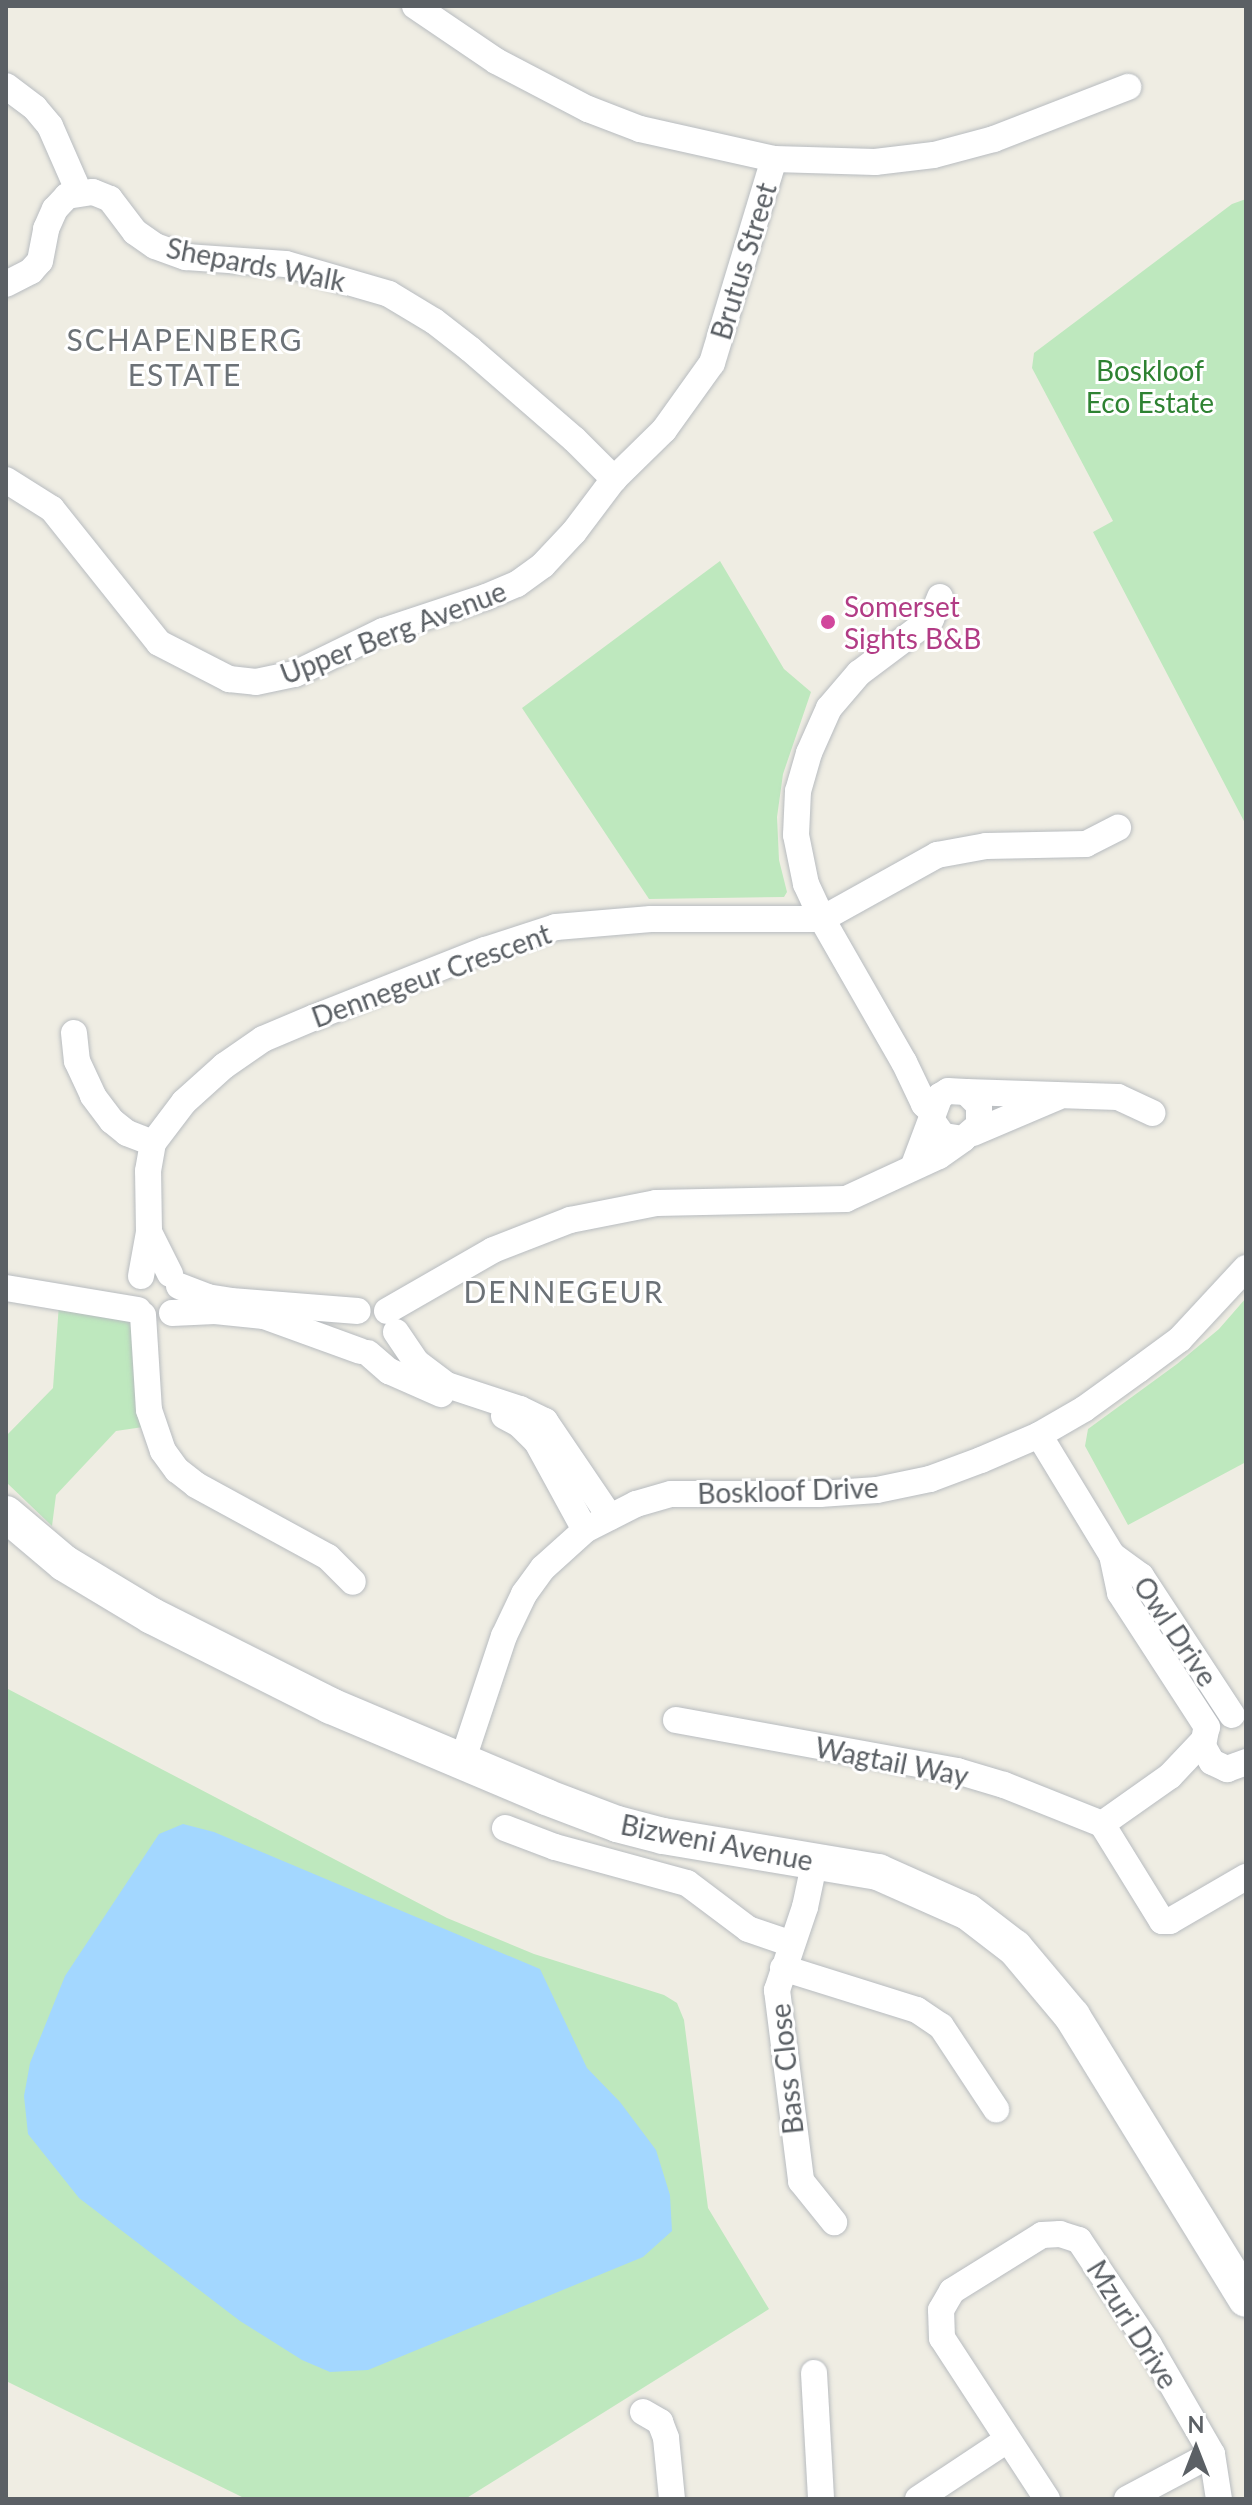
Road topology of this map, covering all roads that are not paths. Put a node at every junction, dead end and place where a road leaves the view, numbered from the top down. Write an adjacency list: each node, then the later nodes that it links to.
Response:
1 (415, 6): 4 (street)
2 (6, 86): 5 (street)
3 (1128, 87): 4 (street)
4 (774, 159): 7 (street, Brutus Street)
5 (79, 192): 6 (street); 8 (street, Shepards Walk)
6 (6, 284)
7 (712, 363): 8 (street, Upper Berg Avenue)
8 (614, 479): 9 (street, Upper Berg Avenue)
9 (6, 480)
10 (940, 597): 12 (street)
11 (1118, 828): 12 (street)
12 (822, 919): 14 (street); 20 (street, Dennegeur Crescent)
13 (74, 1033): 20 (street)
14 (904, 1062): 15 (street); 18 (street)
15 (961, 1091): 16 (street); 18 (street); 19 (street)
16 (1065, 1094): 17 (street); 19 (street)
17 (1153, 1113)
18 (932, 1116): 19 (street); 21 (street)
19 (968, 1136): 21 (street)
20 (153, 1143): 22 (street)
21 (914, 1165): 28 (street)
22 (149, 1232): 24 (street); 26 (street)
23 (1246, 1268): 31 (street, Boskloof Drive)
24 (174, 1280): 26 (street); 26 (street); 27 (street)
25 (6, 1288): 26 (street)
26 (149, 1303): 29 (street); 37 (street)
27 (358, 1311): 28 (street); 29 (street)
28 (392, 1322): 29 (street); 30 (street)
29 (364, 1352): 30 (street)
30 (538, 1428): 32 (street)
31 (1039, 1435): 34 (street, Boskloof Drive); 36 (street, Owl Drive)
32 (567, 1471): 34 (street); 35 (street)
33 (6, 1514): 41 (street, Bizweni Avenue)
34 (610, 1517): 35 (street, Boskloof Drive)
35 (585, 1530): 41 (street, Boskloof Drive)
36 (1112, 1555): 38 (street, Owl Drive); 40 (street, Owl Drive)
37 (353, 1582)
38 (1241, 1718): 40 (street)
39 (676, 1720): 45 (street, Wagtail Way)
40 (1205, 1734): 43 (street, Owl Drive); 44 (street)
41 (462, 1762): 47 (street, Bizweni Avenue)
42 (1246, 1762): 43 (street)
43 (1216, 1765): 44 (street)
44 (1170, 1776): 45 (street)
45 (1102, 1824): 48 (street)
46 (505, 1828): 49 (street)
47 (815, 1860): 49 (street, Bass Close); 52 (street, Bizweni Avenue)
48 (1246, 1877)
49 (788, 1956): 50 (street); 51 (street, Bass Close)
50 (996, 2109)
51 (834, 2222)
52 (1246, 2299)
53 (814, 2373): 58 (street)
54 (643, 2412): 57 (street)
55 (1007, 2440): 56 (street, Mzuri Drive); 59 (street); 60 (street, Mzuri Drive)
56 (1212, 2454): 61 (street); 62 (street, Mzuri Drive)
57 (672, 2499)
58 (821, 2499)
59 (918, 2499)
60 (1047, 2499)
61 (1127, 2499)
62 (1219, 2499)

